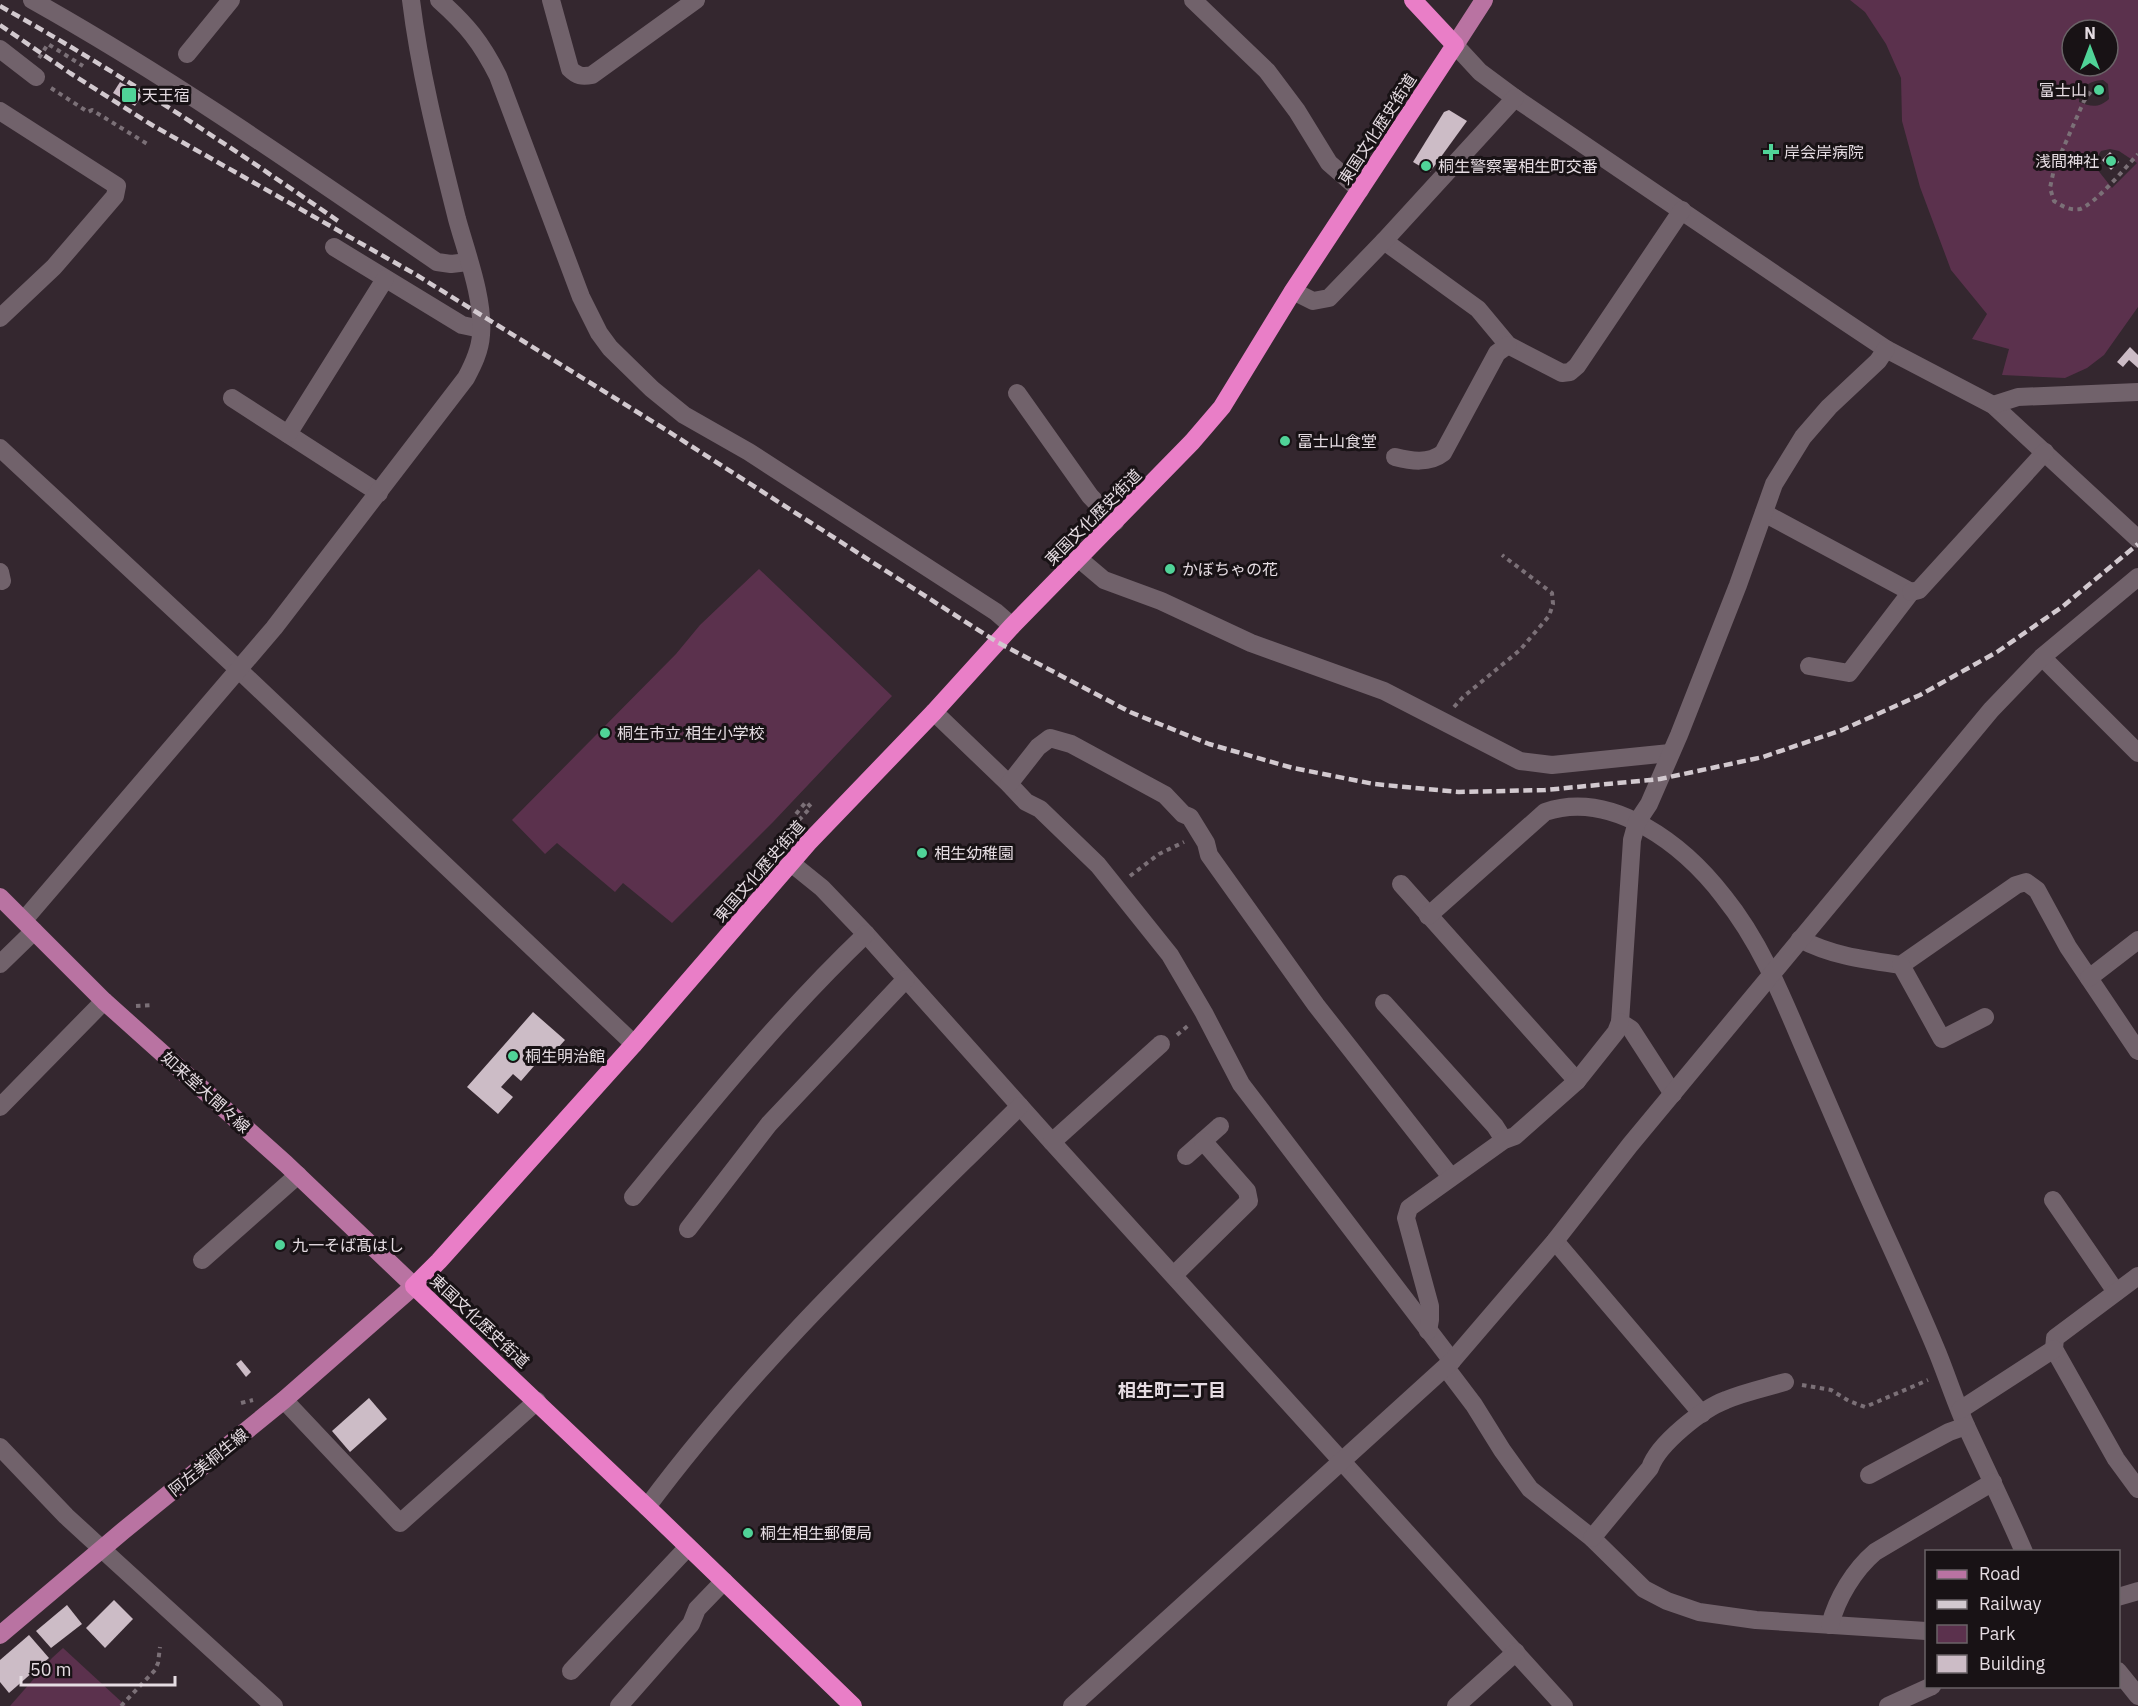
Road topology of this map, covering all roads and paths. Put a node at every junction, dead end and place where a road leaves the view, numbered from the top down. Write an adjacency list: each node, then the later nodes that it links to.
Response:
1 (32, 0): 24 (street)
2 (231, 0): 12 (street)
3 (411, 0): 24 (street)
4 (439, 0): 47 (street)
5 (551, 0): 6 (street)
6 (696, 0)
7 (1193, 0): 20 (street)
8 (1413, 0): 10 (highway)
9 (1484, 0): 10 (main road)
10 (1455, 45): 16 (street); 20 (highway, 東国文化歴史街道)
11 (0, 49): 14 (street)
12 (187, 54)
13 (83, 66): 14 (path)
14 (36, 70): 18 (path)
15 (2099, 90): 19 (path)
16 (1515, 98): 21 (street); 22 (street)
17 (0, 111): 27 (street)
18 (149, 145)
19 (2138, 154)
20 (1360, 190): 26 (highway, 東国文化歴史街道)
21 (1682, 210): 29 (street); 30 (street)
22 (1384, 241): 26 (street); 29 (street)
23 (334, 247): 25 (street)
24 (468, 262): 28 (street)
25 (385, 279): 28 (street); 35 (street)
26 (1293, 291): 41 (highway, 東国文化歴史街道)
27 (0, 318)
28 (481, 322): 39 (street)
29 (1508, 345): 38 (street)
30 (1886, 349): 34 (street); 40 (street)
31 (2138, 392): 34 (street)
32 (1017, 393): 41 (street)
33 (232, 398): 35 (street)
34 (1993, 405): 37 (street)
35 (288, 434): 39 (street)
36 (0, 448): 50 (street)
37 (2045, 452): 42 (street); 46 (street)
38 (1395, 457)
39 (379, 493): 50 (street)
40 (1764, 513): 46 (street); 53 (street)
41 (1115, 522): 44 (highway, 東国文化歴史街道)
42 (2138, 540)
43 (1502, 555): 52 (path)
44 (1078, 558): 47 (highway, 東国文化歴史街道); 52 (street)
45 (2138, 577): 48 (street)
46 (1911, 592): 49 (street)
47 (1012, 626): 51 (highway, 東国文化歴史街道)
48 (2042, 657): 54 (street); 67 (street)
49 (1809, 666)
50 (239, 670): 65 (street); 78 (street)
51 (934, 712): 55 (street); 60 (highway, 東国文化歴史街道)
52 (1443, 723): 53 (street)
53 (1670, 753): 59 (street)
54 (2138, 753)
55 (1009, 783): 57 (street); 62 (street)
56 (796, 814): 58 (path)
57 (1183, 814): 62 (path); 91 (street)
58 (799, 820)
59 (1637, 822): 64 (street); 71 (street); 77 (street)
60 (791, 863): 66 (street); 78 (highway, 東国文化歴史街道)
61 (1401, 884): 64 (street)
62 (1116, 888): 101 (street)
63 (0, 897): 65 (main road, 如来堂大間々線)
64 (1428, 916): 81 (street)
65 (29, 925): 69 (street); 74 (main road, 如来堂大間々線)
66 (867, 934): 73 (street); 92 (street)
67 (1800, 939): 70 (street); 71 (street)
68 (2138, 940): 72 (street)
69 (0, 963)
70 (1901, 965): 72 (street); 76 (street)
71 (1771, 975): 82 (street); 104 (street)
72 (2089, 978): 80 (street)
73 (906, 979): 83 (street); 94 (street)
74 (104, 1001): 84 (street); 90 (main road, 如来堂大間々線)
75 (1384, 1003): 86 (street)
76 (1984, 1017)
77 (1620, 1022): 81 (street); 82 (street)
78 (634, 1044): 99 (highway, 東国文化歴史街道)
79 (1161, 1044): 88 (street)
80 (2138, 1051)
81 (1577, 1081): 86 (street)
82 (1673, 1094): 95 (street)
83 (1020, 1106): 88 (street); 115 (street)
84 (0, 1107)
85 (1220, 1126): 87 (street)
86 (1504, 1140): 91 (street)
87 (1203, 1141): 89 (street); 97 (street)
88 (1052, 1143): 97 (street)
89 (1186, 1156)
90 (298, 1175): 96 (street); 99 (main road, 如来堂大間々線)
91 (1451, 1177): 101 (street)
92 (633, 1197)
93 (2053, 1200): 100 (street)
94 (688, 1229)
95 (1555, 1240): 103 (street); 108 (street)
96 (202, 1260)
97 (1174, 1275): 111 (street)
98 (2138, 1276): 100 (street)
99 (414, 1286): 106 (main road, 阿左美桐生線); 107 (highway, 東国文化歴史街道)
100 (2116, 1292): 102 (street)
101 (1428, 1331): 103 (street)
102 (2054, 1349): 109 (street); 114 (street)
103 (1449, 1364): 111 (street); 116 (street)
104 (1945, 1373): 105 (path); 109 (street)
105 (1785, 1382): 108 (street)
106 (284, 1400): 107 (street); 118 (main road, 阿左美桐生線)
107 (537, 1401): 115 (highway, 東国文化歴史街道)
108 (1702, 1414): 116 (street)
109 (1963, 1418): 112 (street); 113 (street)
110 (0, 1447): 118 (street)
111 (1342, 1460): 125 (street); 134 (street)
112 (1869, 1475)
113 (1993, 1482): 119 (street); 121 (street)
114 (2138, 1489)
115 (647, 1507): 117 (highway, 東国文化歴史街道)
116 (1592, 1538): 121 (street)
117 (688, 1546): 120 (highway, 東国文化歴史街道); 126 (street)
118 (102, 1549): 123 (main road, 阿左美桐生線); 131 (street)
119 (2024, 1550)
120 (724, 1581): 132 (street); 133 (highway, 東国文化歴史街道)
121 (1830, 1625): 122 (street)
122 (1925, 1631)
123 (0, 1635)
124 (160, 1647): 130 (path)
125 (1516, 1652): 135 (street); 136 (street)
126 (571, 1671)
127 (2120, 1675): 129 (street)
128 (1928, 1688): 137 (street)
129 (2133, 1698)
130 (121, 1706)
131 (274, 1706)
132 (619, 1706)
133 (853, 1706)
134 (1072, 1706)
135 (1456, 1706)
136 (1564, 1706)
137 (1888, 1706)

